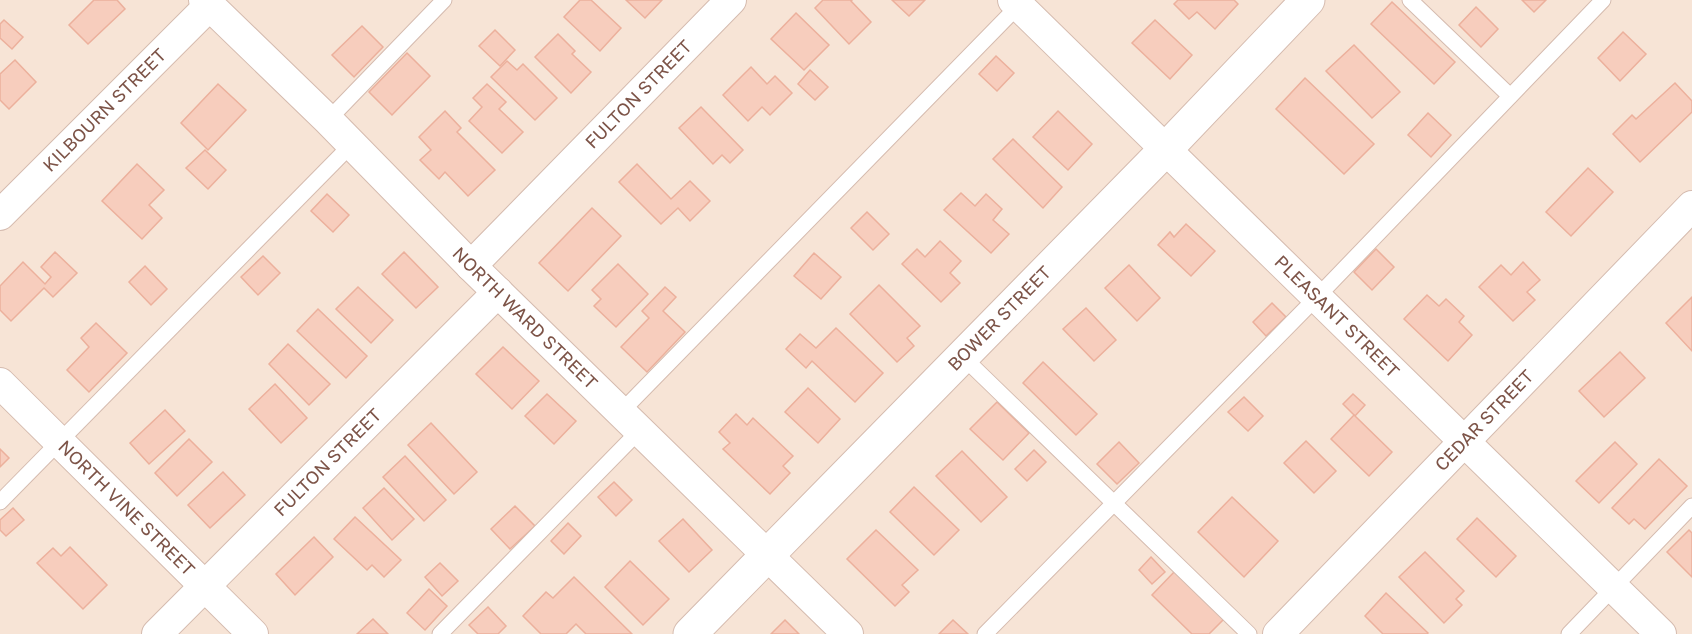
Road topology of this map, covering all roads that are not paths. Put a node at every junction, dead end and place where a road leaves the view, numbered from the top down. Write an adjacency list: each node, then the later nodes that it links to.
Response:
1 (444, 0): 9 (lane)
2 (731, 0): 14 (street, FULTON STREET)
3 (1308, 0): 11 (street, BOWER STREET)
4 (1410, 0): 8 (lane)
5 (1603, 0): 8 (lane)
6 (1019, 2): 11 (street, PLEASANT STREET); 19 (lane)
7 (207, 3): 9 (street, NORTH WARD STREET); 13 (street, KILBOURN STREET)
8 (1510, 96): 16 (lane)
9 (328, 120): 10 (street, NORTH WARD STREET)
10 (352, 144): 14 (street, NORTH WARD STREET); 21 (lane)
11 (1165, 150): 16 (street, PLEASANT STREET); 17 (street, BOWER STREET)
12 (1692, 206): 20 (street, CEDAR STREET)
13 (0, 215)
14 (471, 266): 15 (street, NORTH WARD STREET)
15 (498, 292): 19 (street, NORTH WARD STREET); 26 (street, FULTON STREET)
16 (1317, 297): 20 (street, PLEASANT STREET); 23 (lane)
17 (962, 356): 23 (lane); 25 (street, BOWER STREET)
18 (0, 383): 21 (street, NORTH VINE STREET)
19 (630, 421): 25 (street, NORTH WARD STREET); 30 (lane)
20 (1465, 441): 27 (street, PLEASANT STREET); 35 (street, CEDAR STREET)
21 (59, 442): 22 (lane); 26 (street, NORTH VINE STREET)
22 (0, 502)
23 (1114, 503): 33 (lane); 34 (lane)
24 (1692, 506): 27 (lane)
25 (766, 554): 31 (street, BOWER STREET); 32 (street, NORTH WARD STREET)
26 (205, 587): 28 (street, FULTON STREET); 29 (street, NORTH VINE STREET)
27 (1614, 588): 36 (lane); 37 (street, PLEASANT STREET)
28 (158, 634)
29 (253, 634)
30 (440, 634)
31 (690, 634)
32 (848, 634)
33 (985, 634)
34 (1249, 634)
35 (1278, 634)
36 (1569, 634)
37 (1661, 634)

